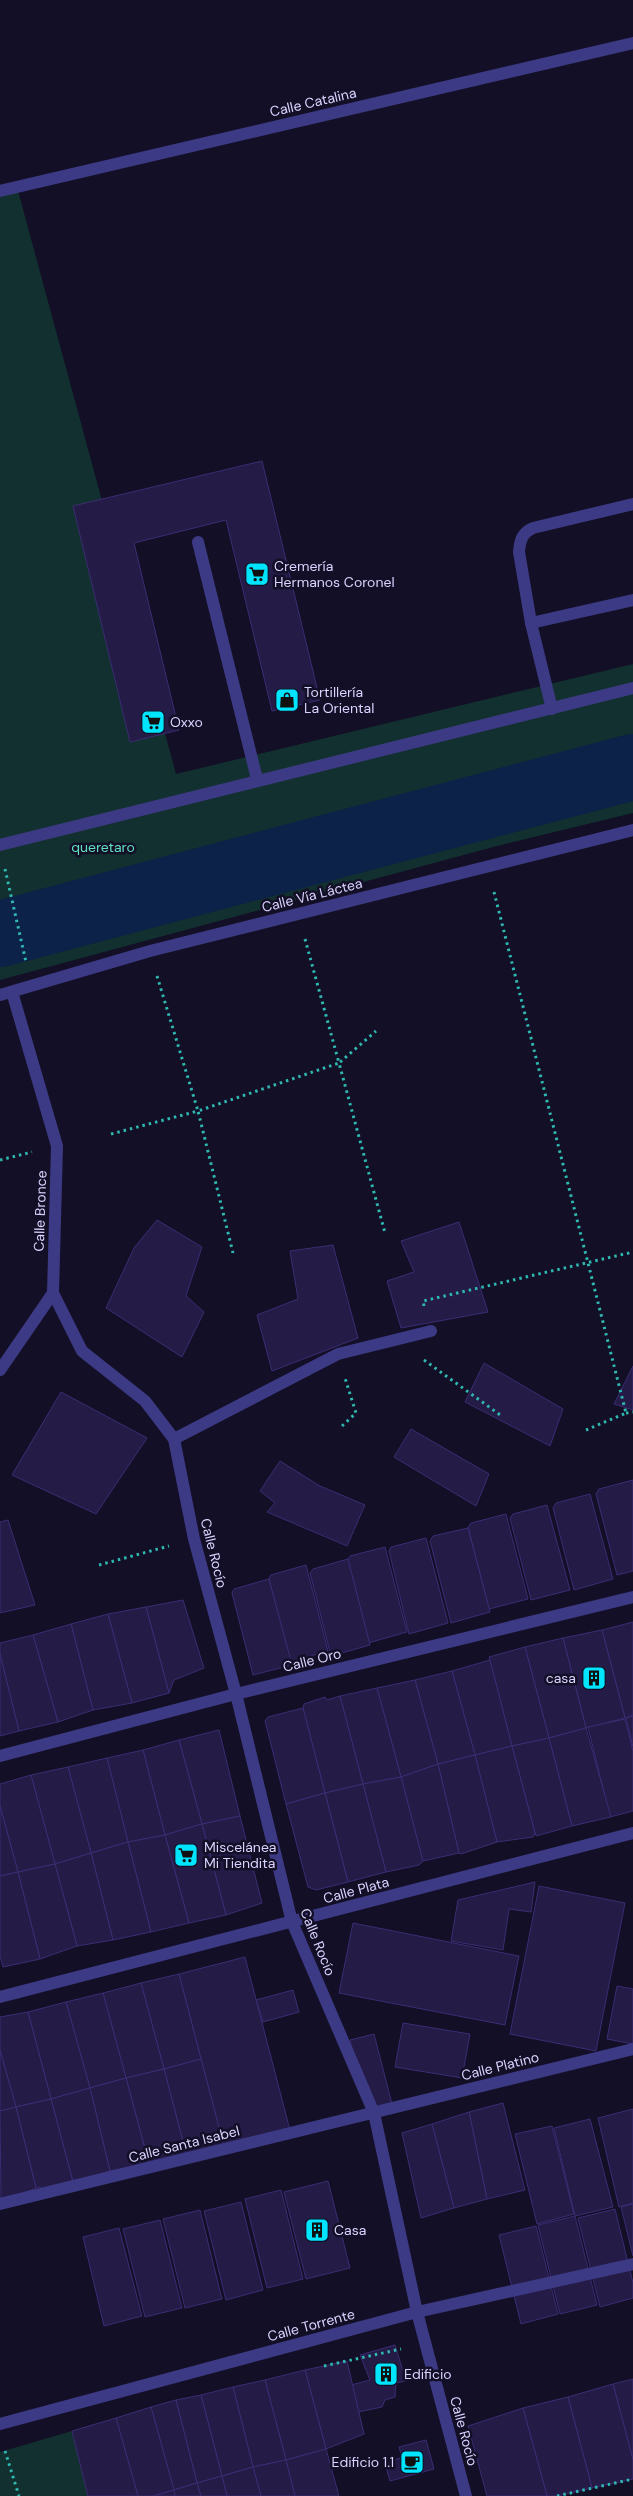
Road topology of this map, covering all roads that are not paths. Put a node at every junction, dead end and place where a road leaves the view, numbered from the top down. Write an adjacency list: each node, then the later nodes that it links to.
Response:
1 (633, 43): 2 (street, Calle Catalina)
2 (0, 191)
3 (633, 504): 6 (street)
4 (198, 542): 9 (street)
5 (633, 600): 6 (street)
6 (531, 623): 8 (street)
7 (633, 688): 8 (street)
8 (552, 710): 9 (street)
9 (257, 779): 11 (street)
10 (633, 830): 12 (street, Calle Vía Láctea)
11 (0, 845)
12 (6, 993): 13 (street, Calle Bronce)
13 (53, 1293): 15 (street); 16 (street, Calle Bronce)
14 (431, 1331): 17 (street)
15 (0, 1370)
16 (145, 1401): 17 (street, Calle Rocío)
17 (174, 1439): 19 (street, Calle Rocío)
18 (633, 1597): 19 (street, Calle Oro)
19 (236, 1694): 20 (street, Calle Oro); 22 (street, Calle Rocío)
20 (0, 1756)
21 (633, 1833): 22 (street, Calle Plata)
22 (292, 1922): 23 (street, Calle Plata); 25 (street, Calle Rocío)
23 (0, 1996)
24 (633, 2049): 25 (street, Calle Platino)
25 (374, 2113): 26 (street, Calle Santa Isabel); 28 (street, Calle Rocío)
26 (0, 2204)
27 (633, 2264): 28 (street, Calle Torrente)
28 (417, 2312): 29 (street, Calle Torrente); 30 (street, Calle Rocío)
29 (0, 2424)
30 (466, 2496)

